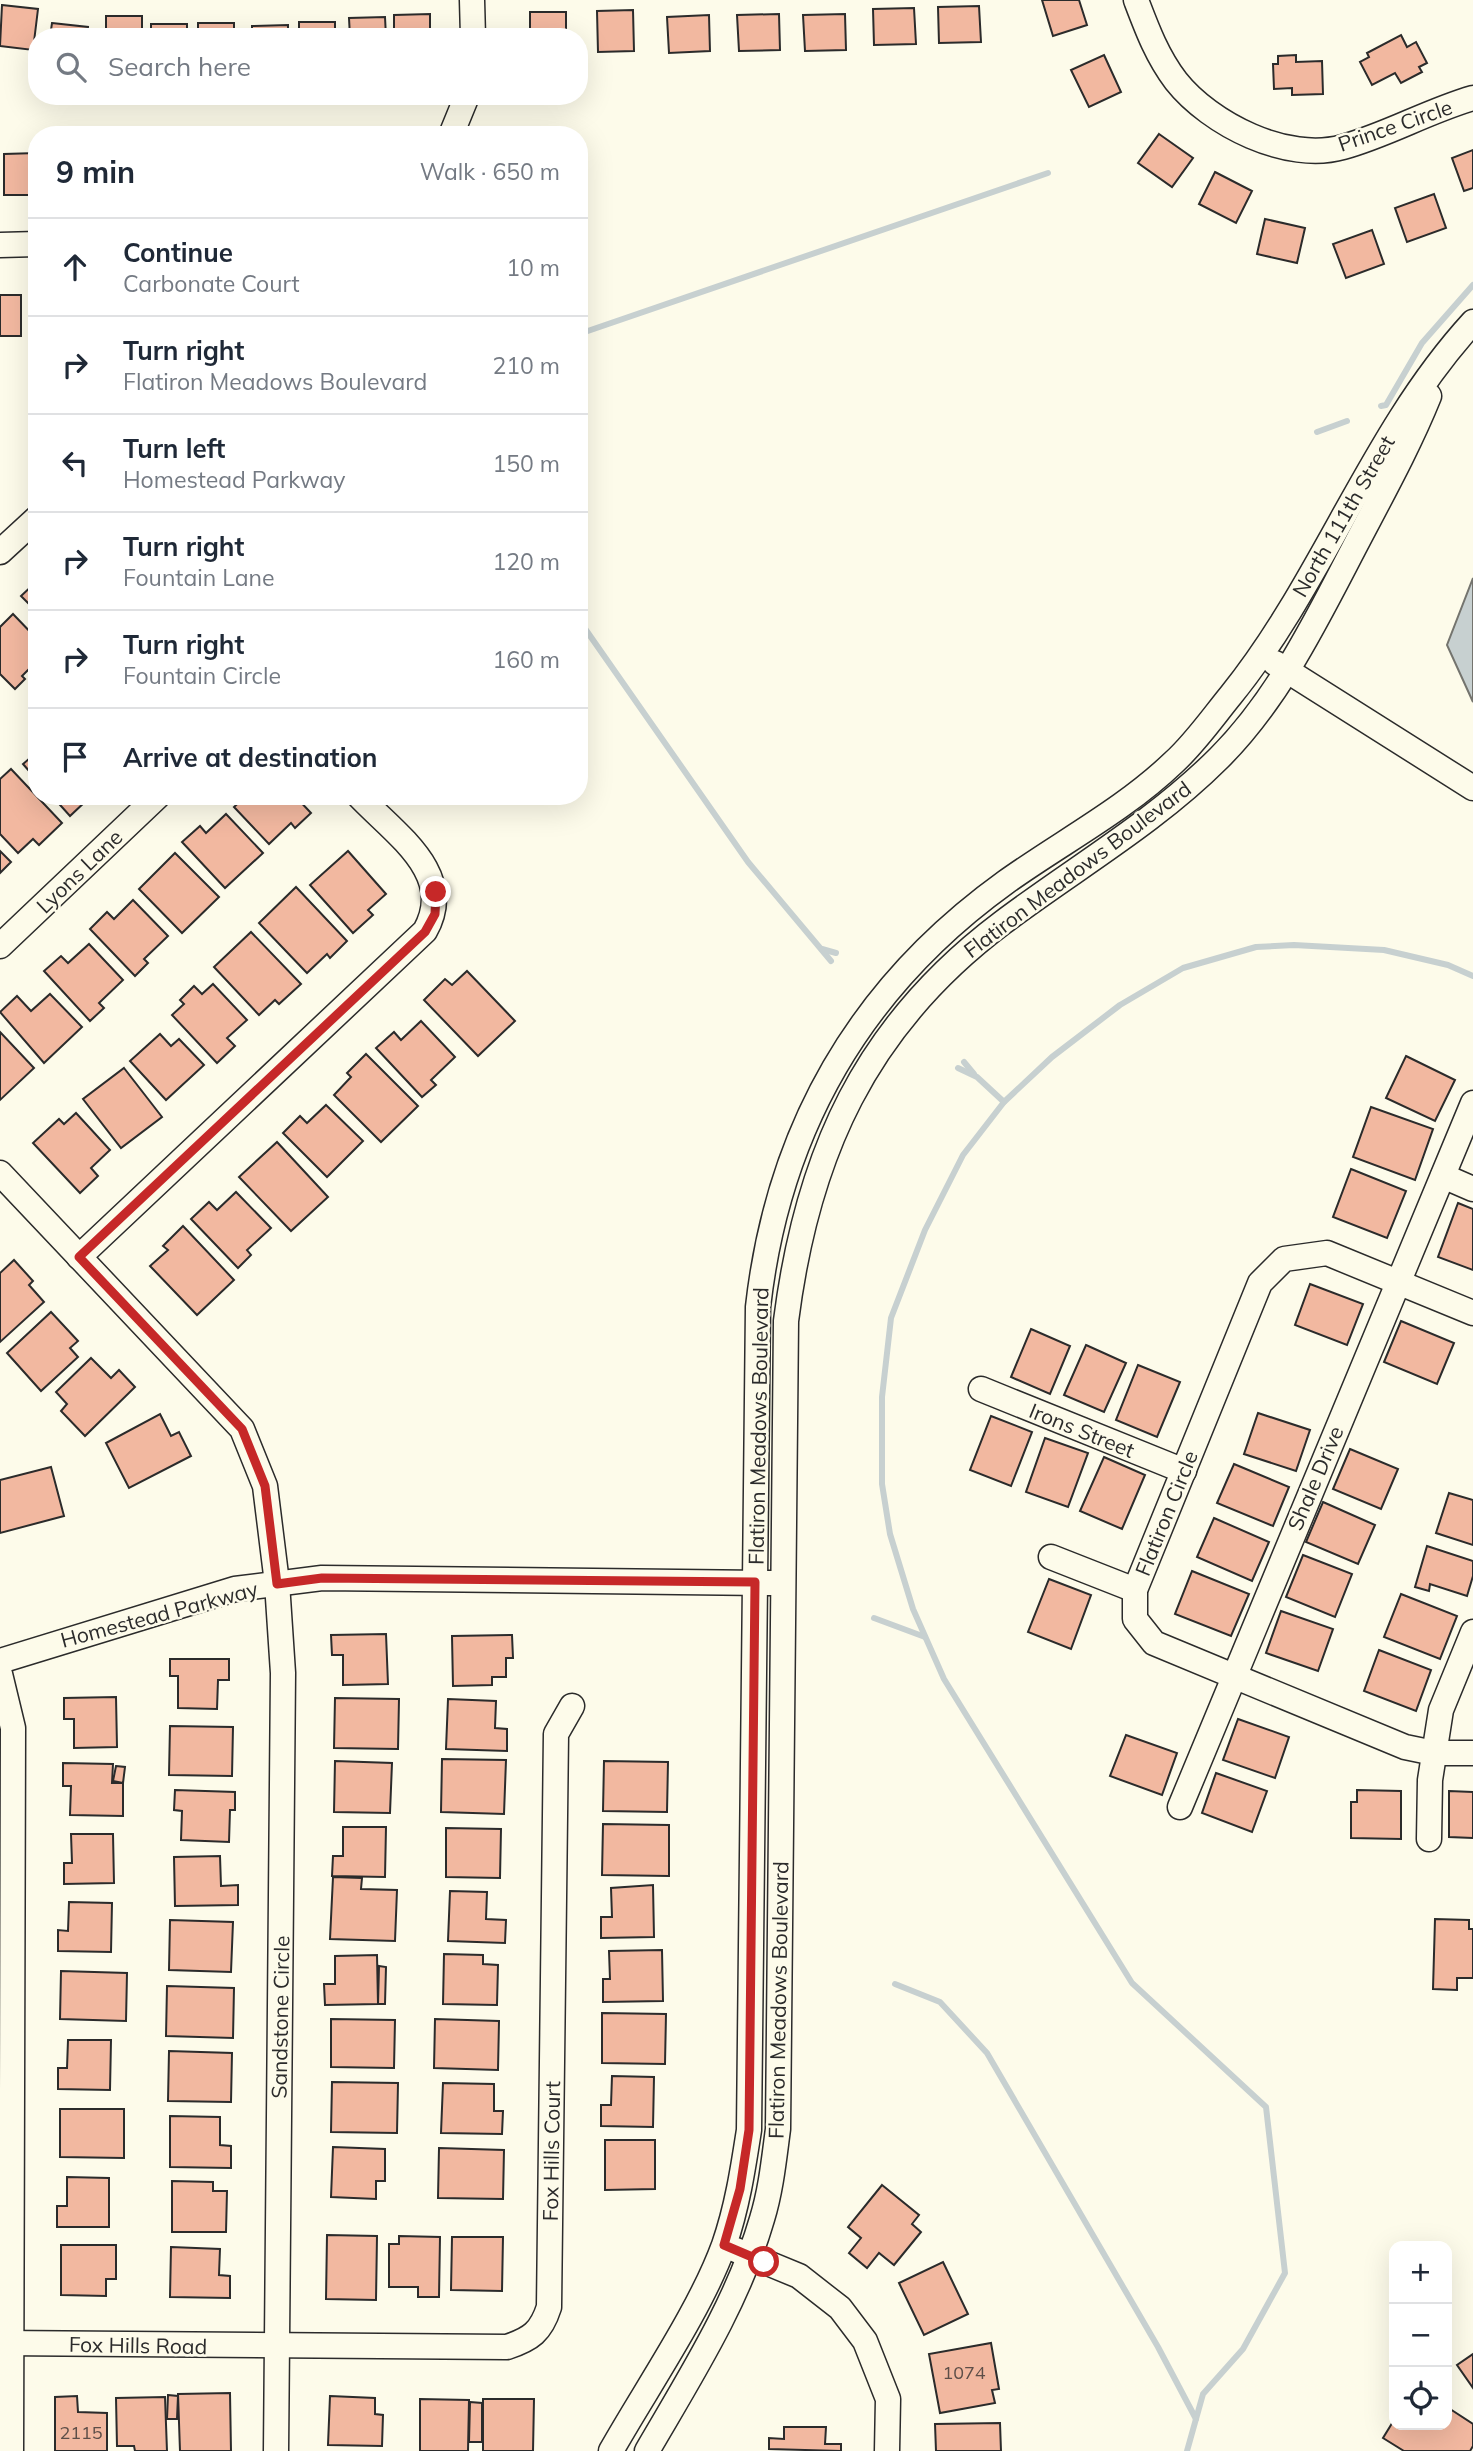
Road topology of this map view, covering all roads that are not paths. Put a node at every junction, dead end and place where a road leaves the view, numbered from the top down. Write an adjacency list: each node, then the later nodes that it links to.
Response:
1 (472, 0): 3 (street)
2 (1136, 0): 4 (street, Prince Circle)
3 (473, 28)
4 (1473, 99)
5 (463, 105): 6 (street)
6 (455, 126)
7 (28, 244): 8 (street)
8 (0, 245)
9 (1473, 322): 10 (street, North 111th Street)
10 (1445, 357): 13 (street, North 111th Street); 14 (street, North 111th Street)
11 (28, 526): 12 (street)
12 (0, 552)
13 (1263, 654): 14 (street); 29 (street, Flatiron Meadows Boulevard)
14 (1287, 671): 15 (street); 30 (street, Flatiron Meadows Boulevard)
15 (1473, 788)
16 (149, 805): 18 (street, Lyons Lane)
17 (368, 805): 23 (street)
18 (0, 946)
19 (1473, 1103): 21 (street, Shale Drive)
20 (0, 1174): 23 (street, Sandstone Circle)
21 (1443, 1176): 22 (street); 24 (street, Shale Drive)
22 (1473, 1189)
23 (79, 1257): 31 (street, Sandstone Circle)
24 (1397, 1282): 25 (street, Flatiron Circle); 27 (street, Flatiron Circle); 36 (street, Shale Drive)
25 (1473, 1313)
26 (982, 1389): 27 (street, Irons Street)
27 (1184, 1471): 32 (street, Flatiron Circle)
28 (1051, 1557): 32 (street)
29 (755, 1582): 30 (street, Homestead Parkway); 31 (street, Homestead Parkway); 42 (street, Flatiron Meadows Boulevard)
30 (783, 1583): 43 (street, Flatiron Meadows Boulevard)
31 (277, 1584): 34 (street, Homestead Parkway); 45 (street, Sandstone Circle)
32 (1135, 1590): 36 (street, Flatiron Circle)
33 (1473, 1632): 38 (street)
34 (0, 1661)
35 (0, 1674): 44 (street)
36 (1234, 1675): 38 (street, Flatiron Circle); 40 (street, Shale Drive)
37 (572, 1706): 45 (street, Fox Hills Court)
38 (1434, 1753): 39 (street, Flatiron Circle); 41 (street)
39 (1473, 1753)
40 (1180, 1807)
41 (1429, 1839)
42 (724, 2245): 43 (street); 48 (street, Flatiron Meadows Boulevard)
43 (750, 2256): 49 (street, Flatiron Meadows Boulevard); 50 (street)
44 (6, 2343): 45 (street, Fox Hills Road); 46 (street)
45 (277, 2346): 47 (street, Sandstone Circle)
46 (11, 2451)
47 (276, 2451)
48 (611, 2451)
49 (647, 2451)
50 (887, 2451)

